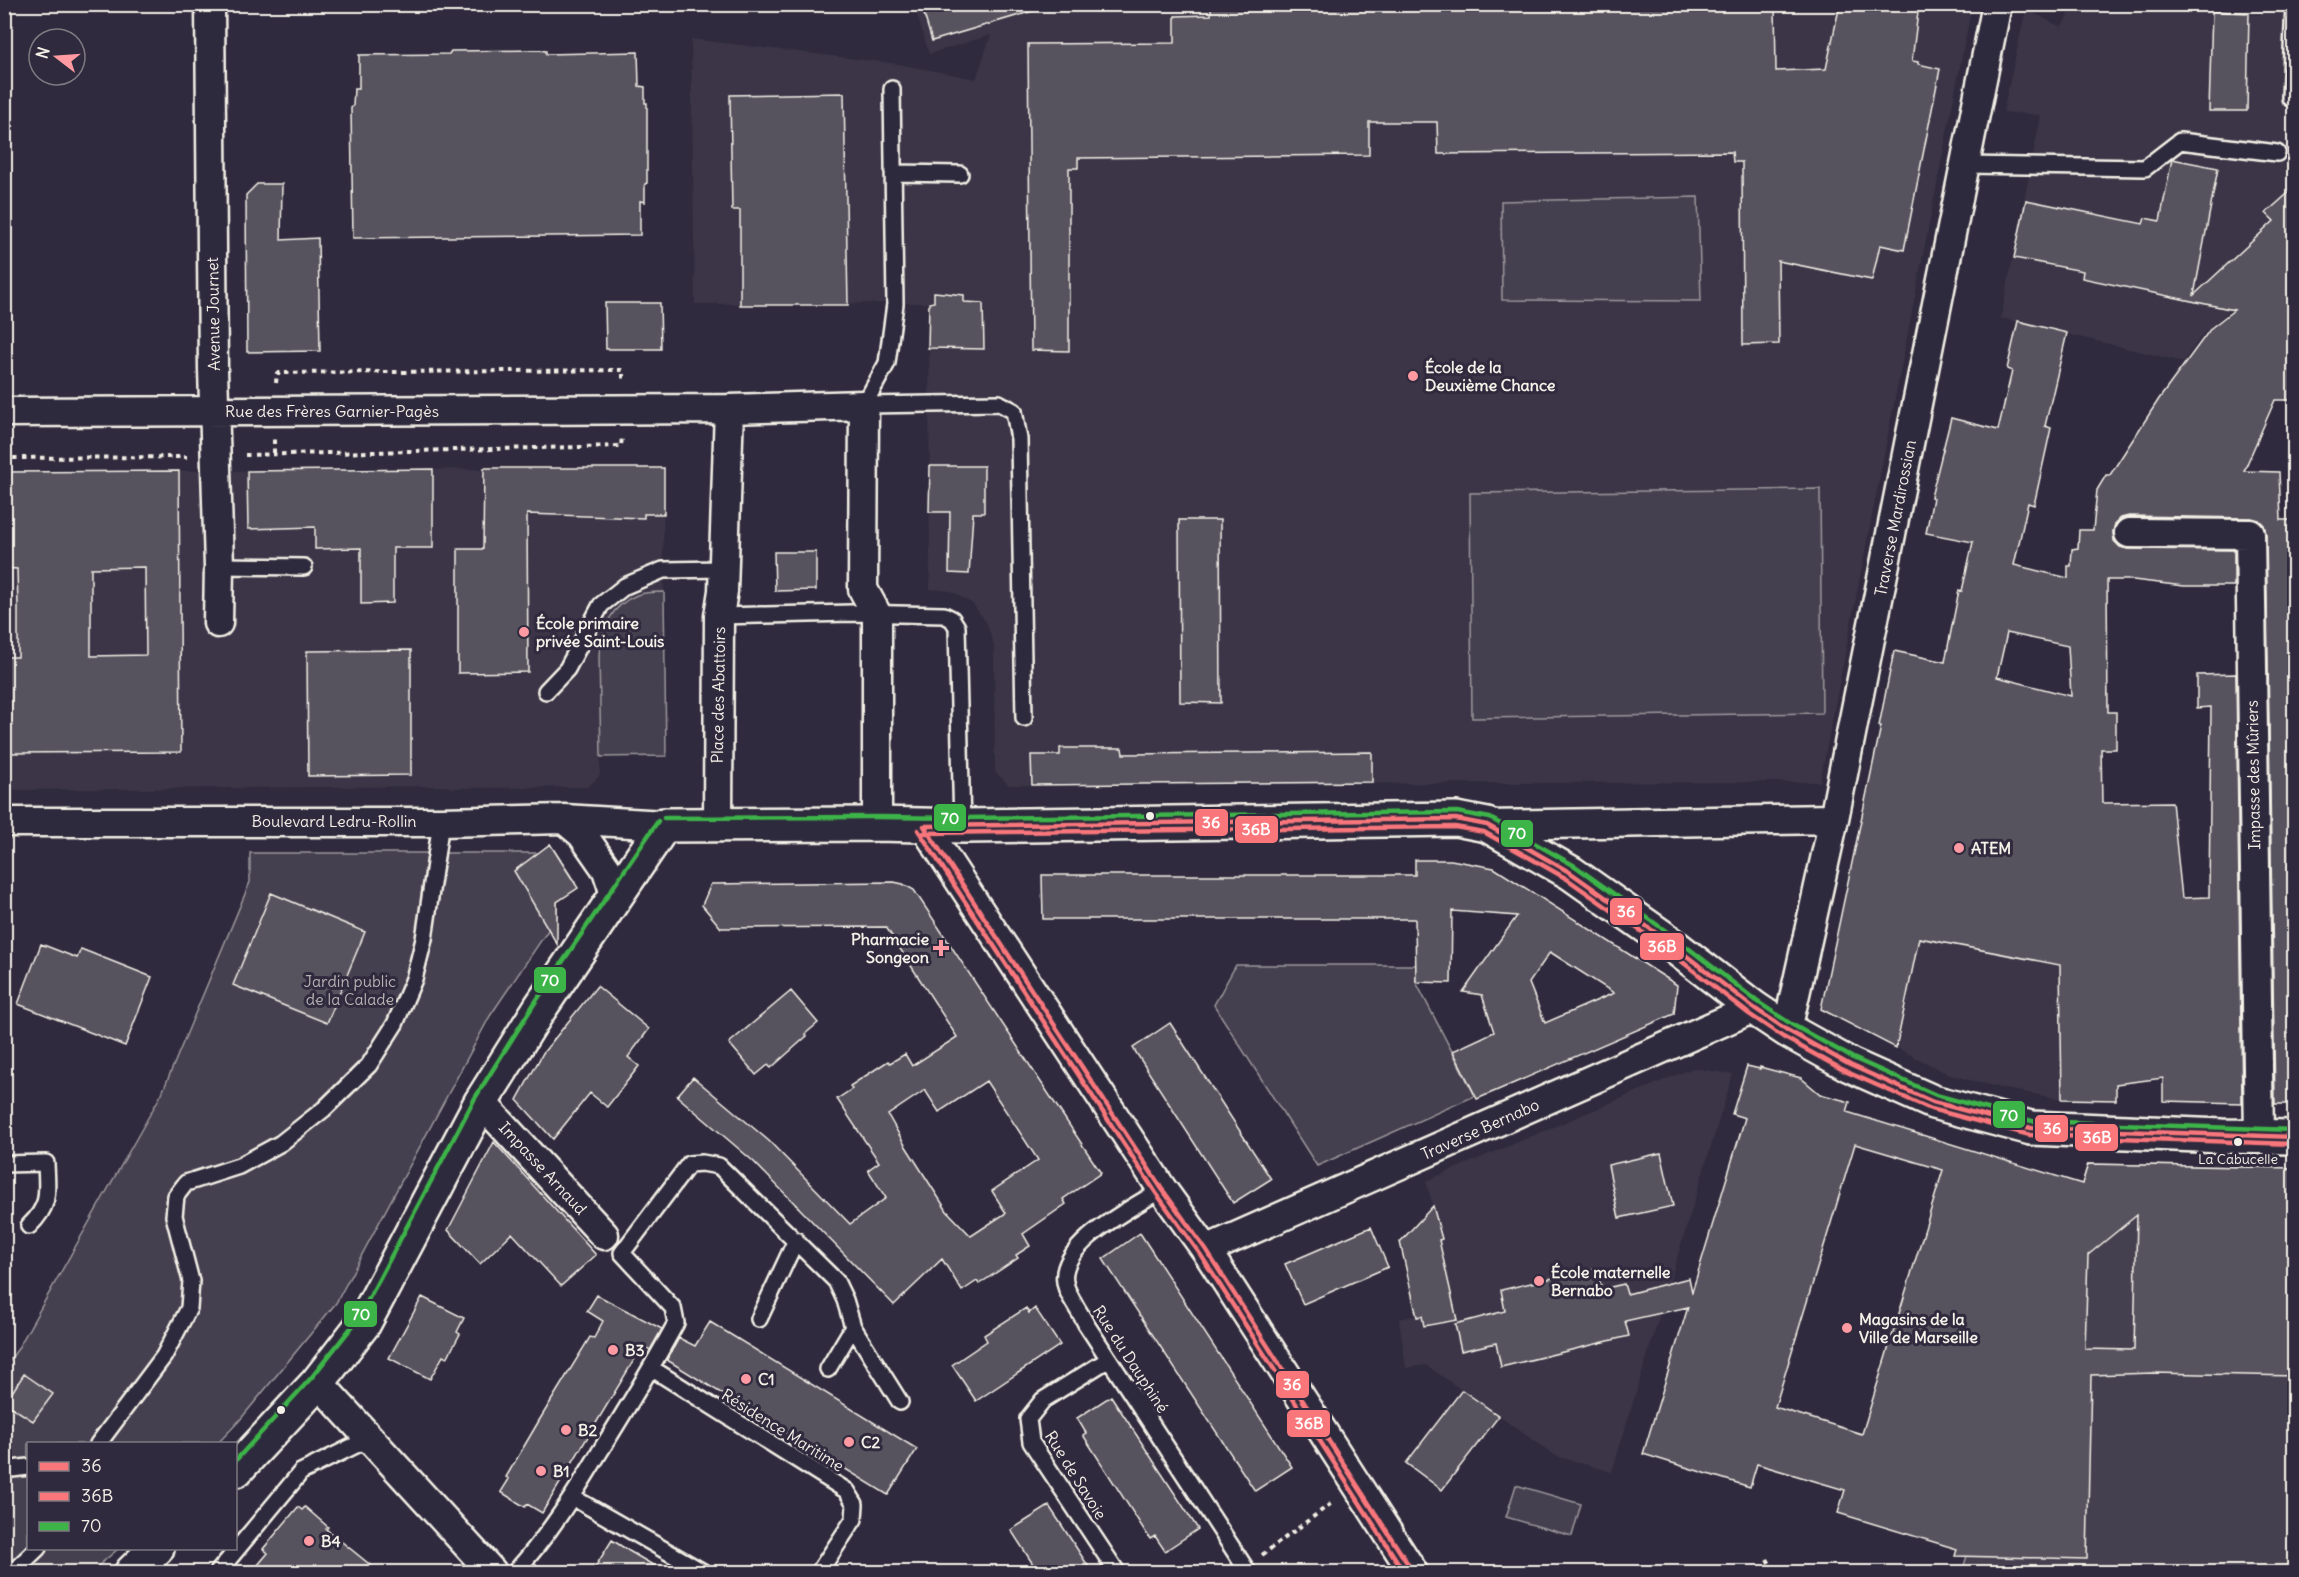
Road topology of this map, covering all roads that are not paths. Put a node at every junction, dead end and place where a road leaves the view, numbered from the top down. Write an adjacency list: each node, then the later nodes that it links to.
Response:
1 (210, 4): 12 (street, Avenue Journet)
2 (1997, 4): 7 (street, Traverse Mardirossian)
3 (2294, 4): 5 (lane)
4 (892, 89): 8 (lane)
5 (2290, 98)
6 (2277, 153): 7 (lane)
7 (1966, 165): 24 (street, Traverse Mardirossian)
8 (893, 173): 9 (lane); 10 (lane)
9 (960, 174)
10 (864, 405): 11 (street, Rue des Frères Garnier-Pagès); 18 (street); 22 (lane)
11 (729, 409): 12 (street, Rue des Frères Garnier-Pagès); 17 (street)
12 (214, 411): 13 (street, Rue des Frères Garnier-Pagès); 15 (street, Avenue Journet)
13 (4, 412)
14 (2129, 533): 37 (street, Impasse des Mûriers)
15 (219, 566): 16 (lane); 20 (street, Avenue Journet)
16 (304, 567)
17 (723, 568): 19 (street); 21 (lane)
18 (877, 615): 19 (lane, Place des Abattoirs); 28 (street); 32 (lane, Place des Abattoirs)
19 (719, 616): 27 (street, Place des Abattoirs)
20 (218, 623)
21 (546, 691)
22 (1024, 718)
23 (564, 819): 26 (street, Boulevard Ledru-Rollin); 29 (street, Boulevard Ledru-Rollin); 33 (street)
24 (1834, 819): 30 (street); 35 (street, Traverse Mardirossian)
25 (4, 822): 26 (street, Boulevard Ledru-Rollin)
26 (441, 822): 53 (lane)
27 (718, 823): 28 (street); 29 (street)
28 (877, 824): 31 (street)
29 (664, 825): 33 (street)
30 (1488, 825): 32 (street); 34 (street)
31 (924, 826): 32 (street); 40 (street)
32 (962, 826)
33 (616, 897): 36 (street)
34 (1754, 1008): 35 (street); 44 (street, Traverse Bernabo)
35 (1787, 1030): 37 (street)
36 (481, 1102): 43 (street, Impasse Arnaud); 50 (street)
37 (2259, 1136): 38 (street)
38 (2295, 1137)
39 (4, 1164): 41 (lane)
40 (1162, 1189): 44 (street); 47 (lane, Rue du Dauphiné)
41 (29, 1226)
42 (796, 1240): 43 (lane); 45 (lane); 46 (lane)
43 (613, 1244): 48 (lane)
44 (1206, 1250): 71 (street)
45 (759, 1319)
46 (853, 1327): 49 (lane); 51 (lane)
47 (1109, 1359): 69 (lane, Rue de Savoie); 70 (lane, Rue du Dauphiné)
48 (651, 1368): 57 (lane); 68 (lane, Résidence Maritime)
49 (828, 1369)
50 (318, 1382): 52 (street); 55 (street)
51 (900, 1402)
52 (370, 1438): 58 (lane); 65 (street)
53 (99, 1442)
54 (27, 1467): 56 (lane)
55 (237, 1469)
56 (4, 1470)
57 (572, 1497): 66 (lane); 67 (lane)
58 (237, 1549)
59 (36, 1550): 62 (lane)
60 (155, 1550): 63 (street)
61 (236, 1550): 64 (lane)
62 (13, 1572)
63 (132, 1572)
64 (218, 1572)
65 (492, 1572)
66 (515, 1572)
67 (703, 1572)
68 (819, 1572)
69 (1117, 1572)
70 (1248, 1572)
71 (1413, 1572)

